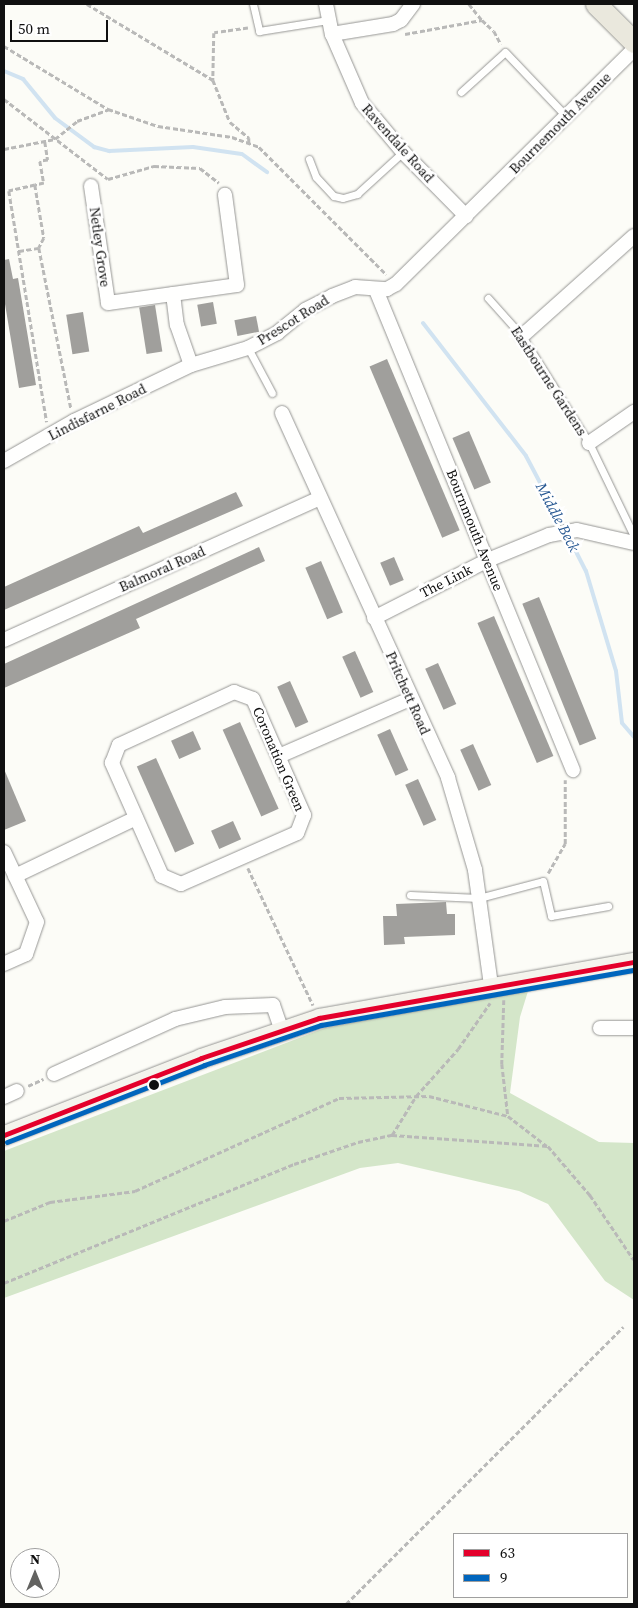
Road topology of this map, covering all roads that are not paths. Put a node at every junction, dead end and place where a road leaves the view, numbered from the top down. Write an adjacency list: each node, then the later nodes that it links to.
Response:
1 (253, 4): 5 (lane)
2 (326, 4): 5 (street, Ravendale Road)
3 (413, 4): 6 (street)
4 (596, 4): 7 (main road)
5 (328, 20): 6 (street, Ravendale Road)
6 (332, 34): 11 (street, Ravendale Road)
7 (634, 42)
8 (634, 50): 10 (street, Bournemouth Avenue)
9 (461, 92): 10 (lane)
10 (566, 116): 15 (street, Bournemouth Avenue)
11 (403, 152): 12 (lane); 15 (street, Ravendale Road)
12 (309, 159)
13 (91, 186): 18 (street, Netley Grove)
14 (225, 195): 18 (street, Netley Grove)
15 (466, 216): 17 (street, Prescot Road)
16 (634, 236): 20 (street)
17 (376, 290): 21 (street, Prescot Road); 31 (street, Bournmouth Avenue)
18 (173, 294): 22 (street)
19 (488, 298): 20 (lane, Eastbourne Gardens)
20 (522, 336): 26 (lane, Eastbourne Gardens)
21 (248, 348): 22 (street, Prescot Road); 23 (lane)
22 (191, 365): 27 (street, Lindisfarne Road)
23 (272, 393)
24 (634, 412): 26 (street)
25 (282, 413): 28 (street, Pritchett Road)
26 (590, 443): 29 (lane, Eastbourne Gardens)
27 (4, 460)
28 (320, 498): 32 (street, Pritchett Road); 33 (street, Balmoral Road)
29 (634, 536)
30 (634, 543): 31 (street, The Link)
31 (488, 560): 32 (street, The Link); 36 (street, Bournmouth Avenue)
32 (374, 618): 34 (street, Pritchett Road)
33 (4, 640)
34 (410, 699): 35 (street); 41 (street, Pritchett Road)
35 (279, 756): 37 (street, Coronation Green); 37 (street, Coronation Green)
36 (573, 770)
37 (136, 818): 39 (street)
38 (4, 852): 39 (street)
39 (15, 876): 44 (street)
40 (410, 895): 41 (lane)
41 (479, 898): 42 (lane); 45 (street, Pritchett Road)
42 (608, 906)
43 (634, 962): 45 (main road)
44 (4, 964)
45 (498, 985): 48 (main road)
46 (600, 1028): 47 (street)
47 (634, 1028)
48 (282, 1031): 49 (street); 52 (main road)
49 (54, 1074)
50 (17, 1091): 51 (street)
51 (4, 1097)
52 (4, 1135)

